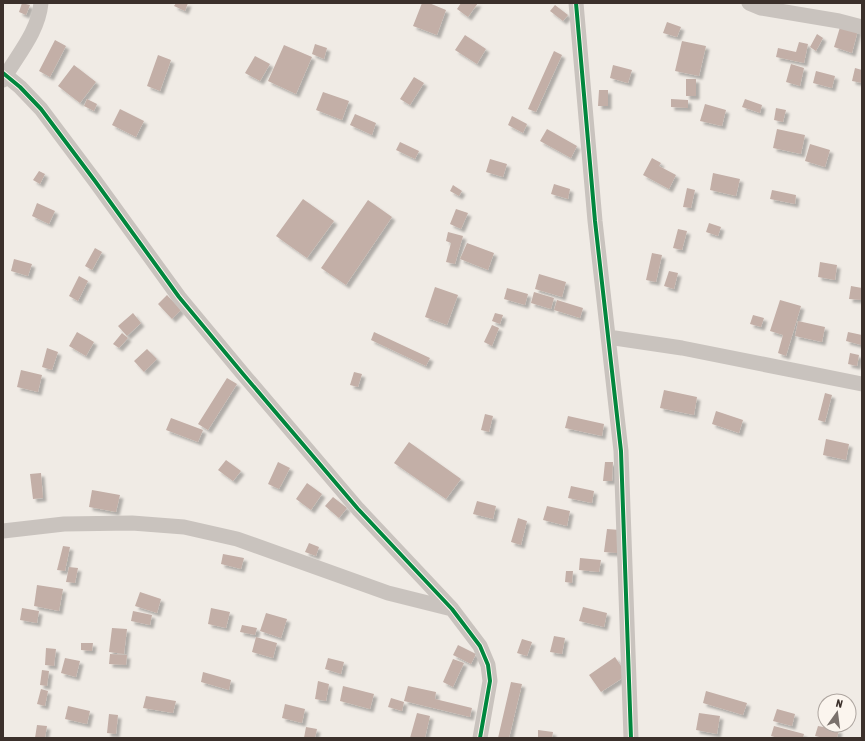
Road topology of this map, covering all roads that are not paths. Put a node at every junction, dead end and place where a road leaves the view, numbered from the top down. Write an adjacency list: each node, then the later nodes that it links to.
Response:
1 (41, 3): 5 (street)
2 (576, 3): 6 (street)
3 (749, 3): 4 (street)
4 (862, 27)
5 (4, 76): 9 (street)
6 (608, 337): 7 (street); 11 (street)
7 (862, 384)
8 (3, 531): 9 (street)
9 (452, 609): 10 (street)
10 (480, 738)
11 (631, 738)

